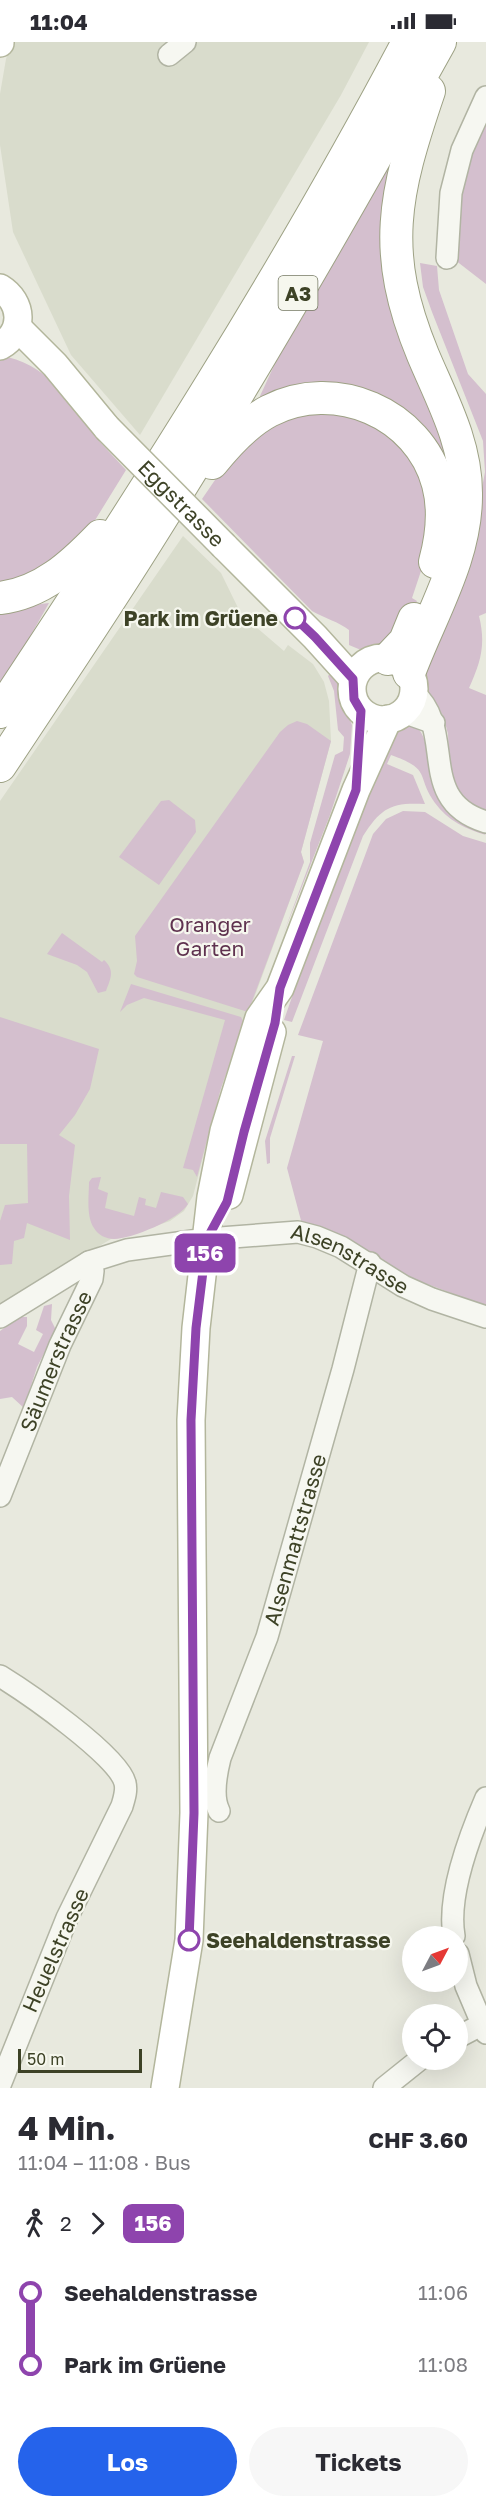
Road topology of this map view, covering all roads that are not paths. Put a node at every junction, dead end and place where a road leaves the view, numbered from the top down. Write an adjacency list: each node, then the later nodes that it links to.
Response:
1 (408, 42): 8 (highway, A3)
2 (440, 42): 9 (highway, A3)
3 (445, 42): 11 (highway)
4 (486, 97): 5 (street)
5 (447, 258)
6 (0, 283): 7 (main road)
7 (6, 340): 11 (main road, Eggstrasse, bridge)
8 (142, 492): 10 (highway); 12 (highway, A3)
9 (148, 540): 11 (highway); 13 (highway, A3)
10 (0, 598)
11 (389, 685): 14 (main road); 14 (main road); 15 (street)
12 (0, 712)
13 (0, 766)
14 (356, 790): 16 (main road)
15 (486, 822)
16 (207, 1239): 17 (street, Alsenstrasse); 18 (street, Alsenstrasse); 31 (main road)
17 (89, 1262): 19 (street, Alsenstrasse); 21 (street, Säumerstrasse)
18 (370, 1263): 20 (street, Alsenstrasse); 24 (street, Alsenmattstrasse)
19 (0, 1317)
20 (486, 1317)
21 (0, 1496)
22 (0, 1676): 30 (street, Heuelstrasse)
23 (486, 1798): 25 (street)
24 (219, 1811)
25 (453, 1926)
26 (468, 1991): 27 (street)
27 (483, 2029): 28 (street)
28 (468, 2034)
29 (406, 2070): 32 (street)
30 (0, 2085)
31 (165, 2088)
32 (384, 2088)

